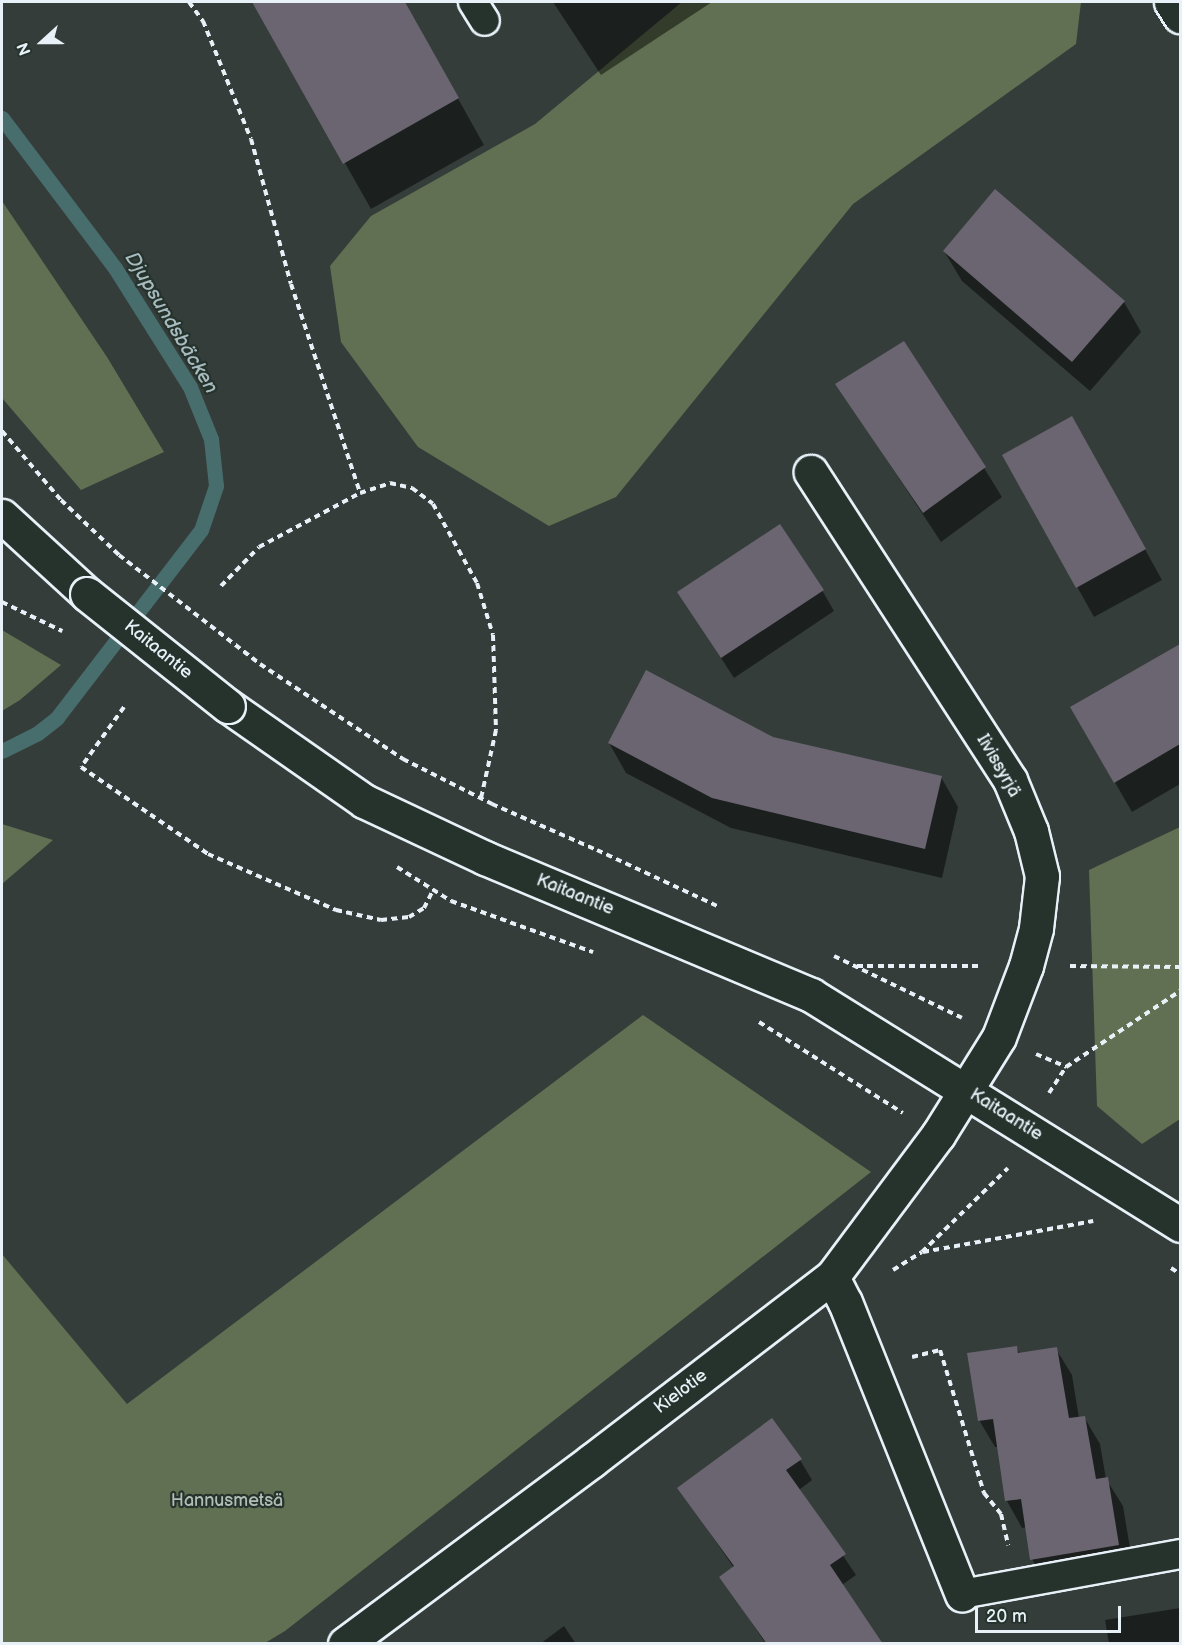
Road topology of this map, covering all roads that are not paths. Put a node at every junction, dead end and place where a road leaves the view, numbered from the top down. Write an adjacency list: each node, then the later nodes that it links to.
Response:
1 (1171, 2): 2 (street)
2 (1180, 16)
3 (811, 472): 5 (street, Iivissyrjä)
4 (2, 516): 5 (street, Kaitaantie, bridge)
5 (966, 1089): 6 (street, Kaitaantie); 7 (street, Kielotie)
6 (1180, 1226)
7 (832, 1277): 9 (street); 10 (street, Kielotie)
8 (1180, 1554): 9 (lane)
9 (962, 1594)
10 (345, 1644)

